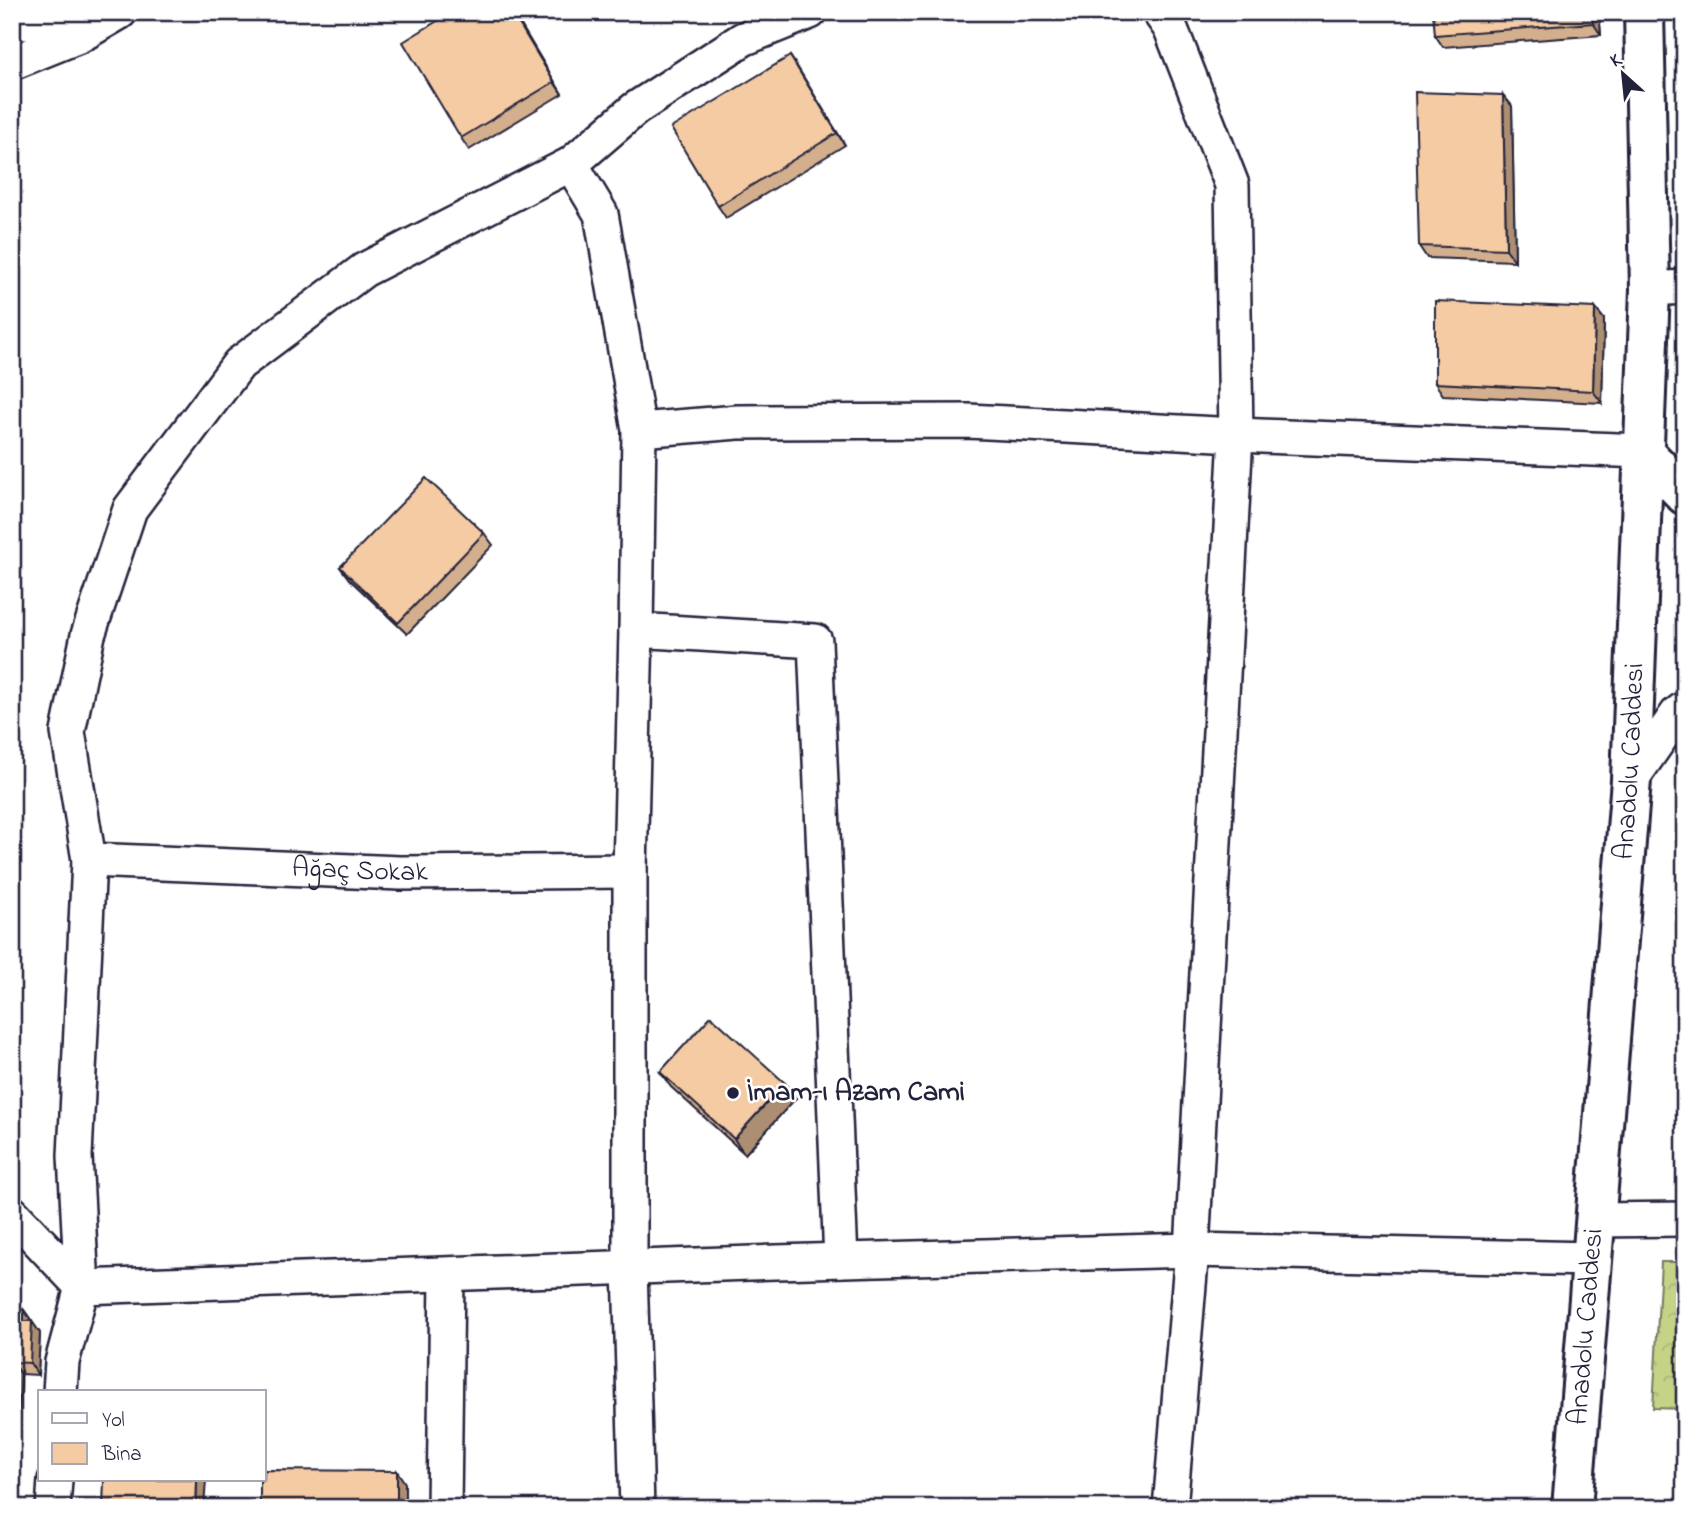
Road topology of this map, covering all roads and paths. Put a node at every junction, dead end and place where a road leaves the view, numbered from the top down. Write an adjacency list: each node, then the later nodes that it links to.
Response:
1 (76, 12): 6 (street)
2 (120, 12): 7 (street)
3 (810, 12): 8 (street)
4 (1159, 12): 11 (street)
5 (1644, 12): 9 (street, Anadolu Caddesi)
6 (12, 22)
7 (12, 63)
8 (572, 164): 10 (street); 17 (street)
9 (1667, 288): 12 (street, Anadolu Caddesi)
10 (639, 430): 11 (street); 14 (street)
11 (1236, 435): 12 (street); 22 (street)
12 (1643, 451): 13 (street); 16 (street, Anadolu Caddesi)
13 (1685, 495)
14 (636, 630): 18 (street); 24 (street)
15 (1685, 708): 16 (street)
16 (1631, 780): 21 (street, Anadolu Caddesi)
17 (89, 860): 18 (street, Ağaç Sokak); 27 (street)
18 (629, 871): 25 (street)
19 (12, 1213): 27 (street)
20 (1685, 1219): 21 (street)
21 (1595, 1220): 23 (street, Anadolu Caddesi)
22 (1192, 1250): 23 (street); 24 (street); 33 (street)
23 (1592, 1259): 34 (street, Anadolu Caddesi)
24 (841, 1260): 25 (street)
25 (630, 1268): 26 (street); 32 (street)
26 (447, 1275): 27 (street); 31 (street)
27 (82, 1287): 28 (street)
28 (61, 1390)
29 (55, 1482): 30 (street)
30 (53, 1508)
31 (443, 1508)
32 (637, 1508)
33 (1170, 1508)
34 (1572, 1508)

